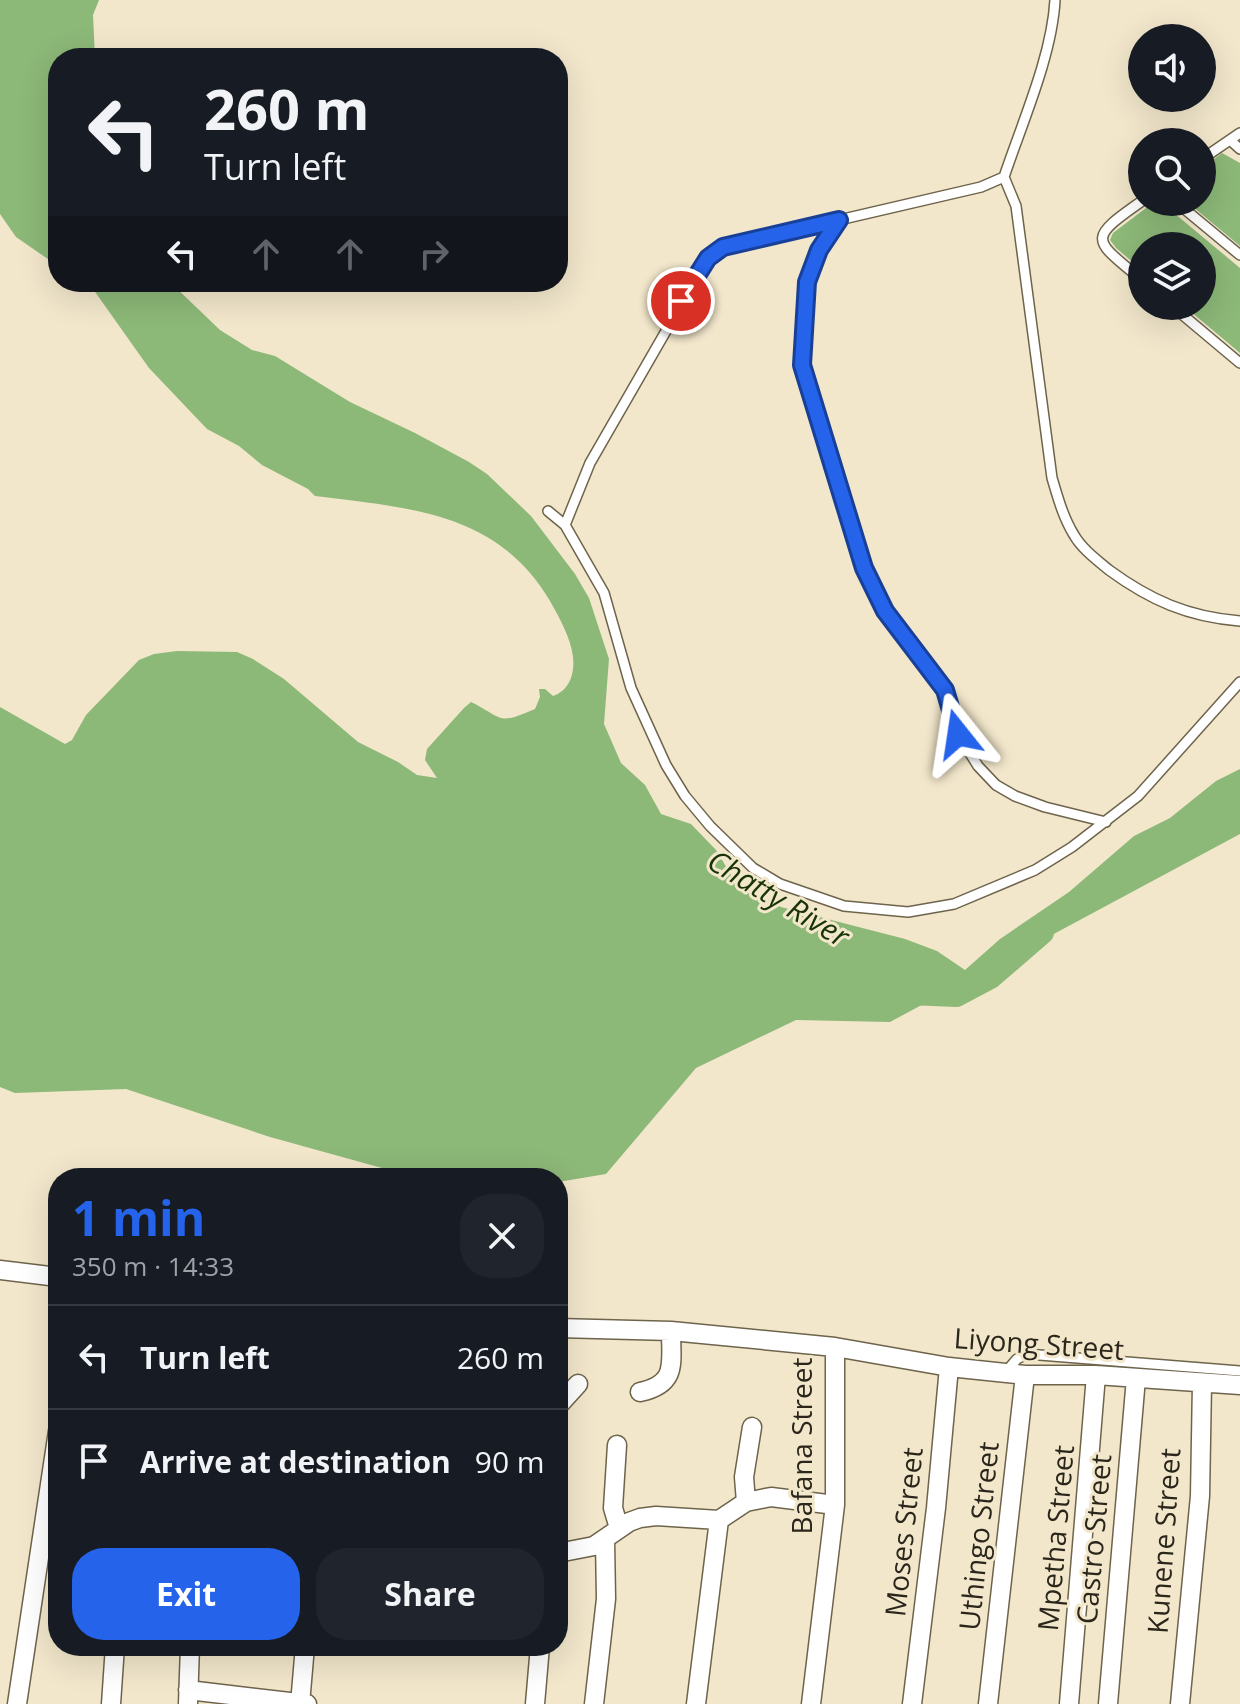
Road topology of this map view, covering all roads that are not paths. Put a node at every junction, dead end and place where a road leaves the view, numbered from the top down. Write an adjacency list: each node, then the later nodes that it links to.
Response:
1 (1055, 0): 6 (lane)
2 (1240, 133): 3 (lane)
3 (1230, 140): 4 (lane); 5 (lane)
4 (1240, 149)
5 (1216, 150)
6 (1004, 177): 9 (lane); 16 (lane)
7 (1128, 211): 11 (lane)
8 (1193, 216): 10 (lane)
9 (839, 220): 15 (lane); 18 (lane)
10 (1240, 255)
11 (1128, 268)
12 (1189, 320): 13 (lane)
13 (1240, 363)
14 (548, 511): 15 (lane)
15 (565, 525): 18 (lane)
16 (1240, 621)
17 (1240, 682): 18 (lane)
18 (1106, 822)
19 (0, 1270): 20 (street); 21 (street)
20 (0, 1276)
21 (48, 1276)
22 (568, 1328): 23 (street, Bafana Street)
23 (671, 1331): 24 (street, Bafana Street); 34 (street)
24 (835, 1347): 25 (street, Liyong Street); 39 (street, Bafana Street)
25 (949, 1367): 27 (street, Liyong Street); 57 (street, Moses Street)
26 (1240, 1371): 27 (lane)
27 (1005, 1373): 28 (street, Liyong Street)
28 (1025, 1375): 29 (street, Liyong Street); 58 (street, Uthingo Street)
29 (1096, 1375): 30 (street, Liyong Street); 59 (street, Mpetha Street)
30 (1136, 1378): 31 (street, Liyong Street); 60 (street, Castro Street)
31 (1202, 1383): 33 (street, Liyong Street); 61 (street, Kunene Street)
32 (578, 1384): 35 (street)
33 (1240, 1385)
34 (640, 1392)
35 (568, 1395)
36 (752, 1427): 38 (street)
37 (617, 1445): 42 (street)
38 (746, 1502): 39 (street); 40 (street)
39 (835, 1505): 56 (street, Bafana Street)
40 (719, 1520): 42 (street); 55 (street)
41 (48, 1521): 49 (street)
42 (612, 1534): 43 (street); 54 (street)
43 (568, 1551)
44 (114, 1656): 50 (street)
45 (190, 1656): 48 (street)
46 (304, 1656): 51 (street)
47 (539, 1656): 53 (street)
48 (188, 1697): 51 (street)
49 (17, 1704)
50 (111, 1704)
51 (300, 1704): 52 (street)
52 (307, 1704)
53 (535, 1704)
54 (594, 1704)
55 (696, 1704)
56 (811, 1704)
57 (912, 1704)
58 (988, 1704)
59 (1069, 1704)
60 (1108, 1704)
61 (1180, 1704)

